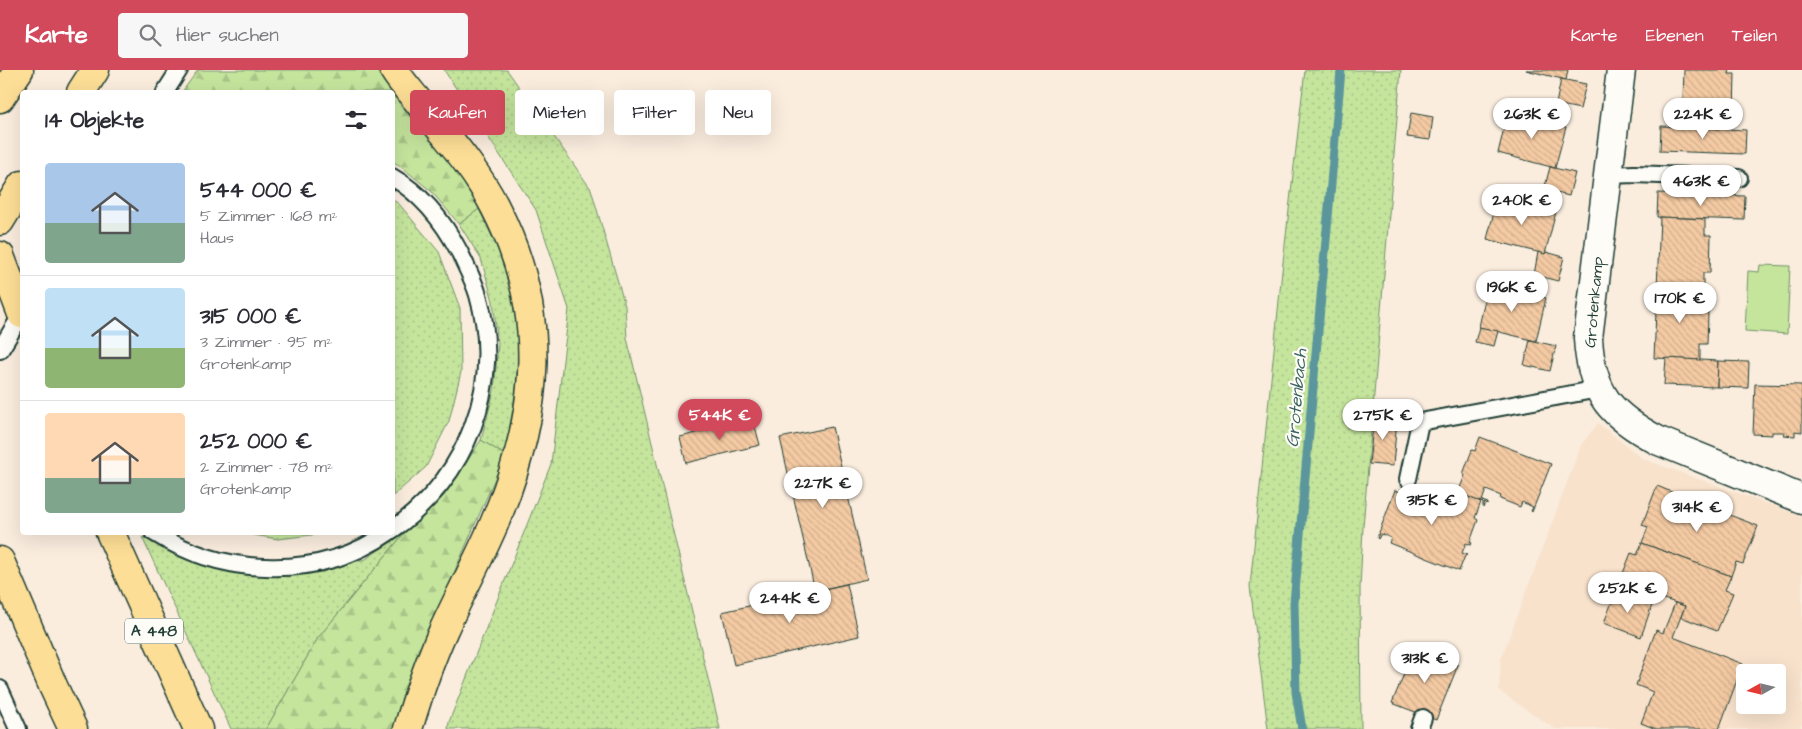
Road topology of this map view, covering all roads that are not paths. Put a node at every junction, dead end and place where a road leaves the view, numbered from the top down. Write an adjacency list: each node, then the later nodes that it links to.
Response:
1 (19, 70): 8 (highway)
2 (95, 70): 6 (highway)
3 (179, 70): 7 (lane)
4 (394, 70): 30 (highway)
5 (1621, 70): 9 (street, Grotenkamp)
6 (82, 90)
7 (166, 90)
8 (0, 98)
9 (1609, 175): 10 (lane); 18 (street, Grotenkamp)
10 (1739, 178)
11 (395, 179): 21 (lane)
12 (20, 188): 13 (highway)
13 (0, 221)
14 (0, 256): 15 (highway)
15 (20, 309)
16 (20, 317): 17 (lane)
17 (0, 350)
18 (1599, 388): 19 (lane); 20 (street, Grotenkamp)
19 (1408, 479)
20 (1802, 498)
21 (395, 528)
22 (111, 535): 29 (highway, A 448)
23 (158, 535): 24 (lane)
24 (385, 535)
25 (0, 561): 28 (highway)
26 (0, 689): 27 (lane)
27 (18, 729)
28 (73, 729)
29 (198, 729)
30 (408, 729)

